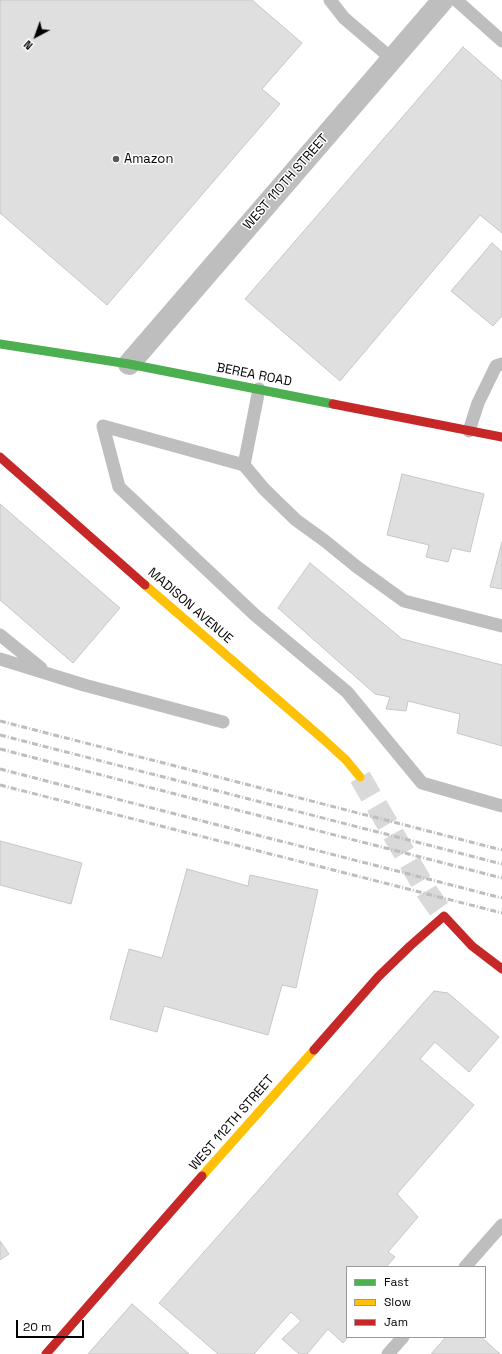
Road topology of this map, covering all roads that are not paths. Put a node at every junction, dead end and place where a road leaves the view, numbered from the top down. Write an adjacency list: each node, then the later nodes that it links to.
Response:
1 (330, 0): 5 (lane)
2 (443, 0): 5 (street, WEST 110TH STREET)
3 (456, 0): 4 (lane)
4 (502, 41)
5 (392, 59): 7 (street, WEST 110TH STREET)
6 (0, 344): 7 (main road, BEREA ROAD)
7 (129, 364): 9 (main road, BEREA ROAD)
8 (502, 364): 10 (lane)
9 (259, 389): 10 (main road, BEREA ROAD); 13 (lane)
10 (469, 431): 11 (main road, BEREA ROAD)
11 (502, 437)
12 (0, 457): 19 (main road, MADISON AVENUE)
13 (244, 465): 14 (lane); 20 (lane)
14 (502, 626)
15 (0, 635): 17 (lane)
16 (0, 659): 17 (lane)
17 (47, 673): 18 (lane)
18 (223, 722)
19 (360, 777)
20 (502, 806)
21 (502, 969): 25 (main road, WEST 112TH STREET)
22 (502, 1225): 23 (lane)
23 (466, 1266)
24 (402, 1338): 26 (lane)
25 (46, 1354)
26 (388, 1354)

